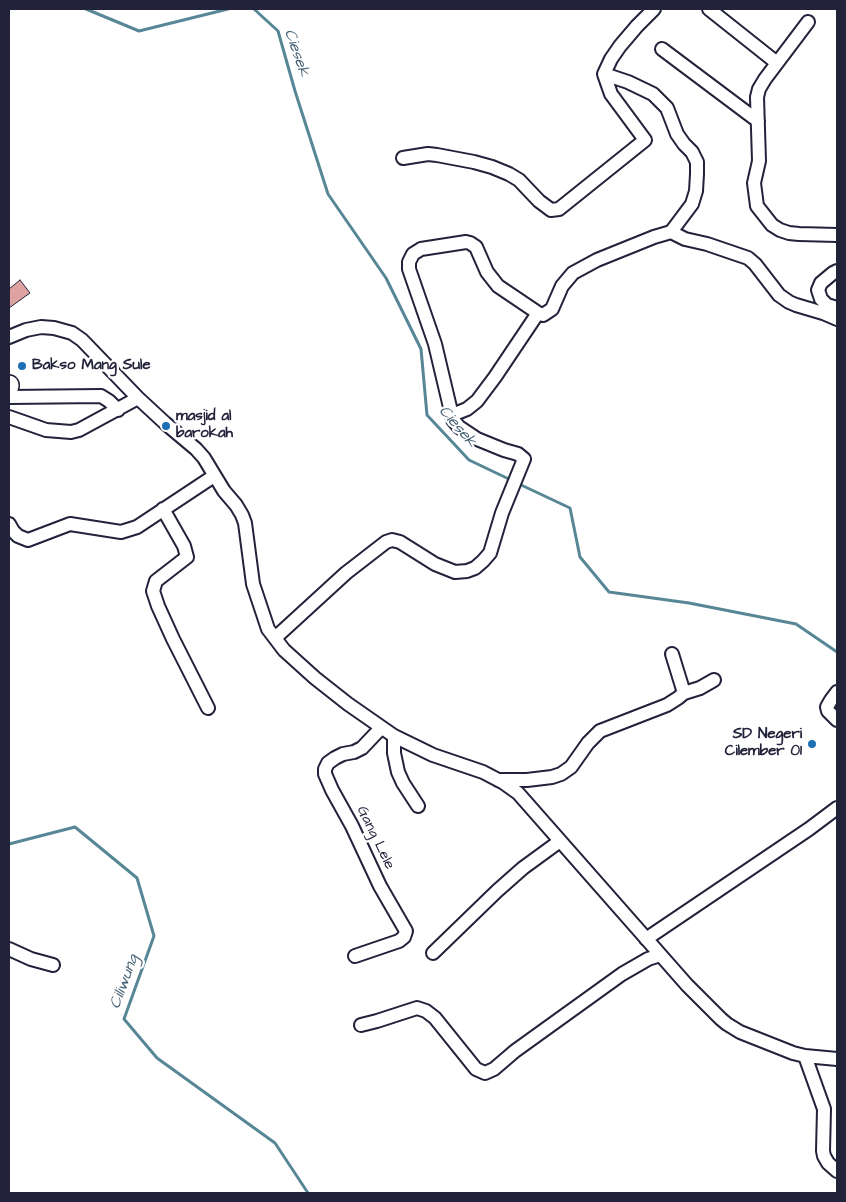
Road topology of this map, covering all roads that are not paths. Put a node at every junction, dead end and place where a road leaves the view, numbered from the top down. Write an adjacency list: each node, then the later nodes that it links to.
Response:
1 (654, 9): 6 (street)
2 (709, 9): 5 (street)
3 (808, 22): 5 (street)
4 (662, 49): 7 (street)
5 (778, 62): 7 (street)
6 (604, 74): 8 (street); 9 (street)
7 (758, 120): 10 (street)
8 (404, 158)
9 (671, 232): 13 (street); 14 (street)
10 (837, 235)
11 (837, 271): 12 (street)
12 (837, 308)
13 (538, 313): 19 (street); 19 (street)
14 (837, 319)
15 (9, 337): 17 (street)
16 (9, 397): 18 (street)
17 (138, 398): 18 (street); 21 (street)
18 (118, 410): 20 (street)
19 (452, 414): 24 (street)
20 (9, 417)
21 (214, 476): 22 (street); 24 (street)
22 (163, 509): 23 (street); 29 (street)
23 (9, 524)
24 (275, 638): 31 (street)
25 (672, 654): 28 (street)
26 (714, 680): 28 (street)
27 (837, 692): 30 (street)
28 (684, 693): 33 (street)
29 (208, 708)
30 (837, 720)
31 (381, 728): 32 (street); 41 (street, Gang Lele)
32 (394, 736): 33 (street); 34 (street)
33 (498, 780): 36 (street)
34 (418, 806)
35 (837, 808): 37 (street)
36 (560, 841): 37 (street); 39 (street)
37 (646, 939): 40 (street)
38 (9, 949): 42 (street)
39 (433, 953)
40 (660, 955): 43 (street); 44 (street)
41 (354, 956)
42 (53, 965)
43 (361, 1025)
44 (805, 1056): 45 (street); 46 (street)
45 (837, 1059)
46 (837, 1171)

